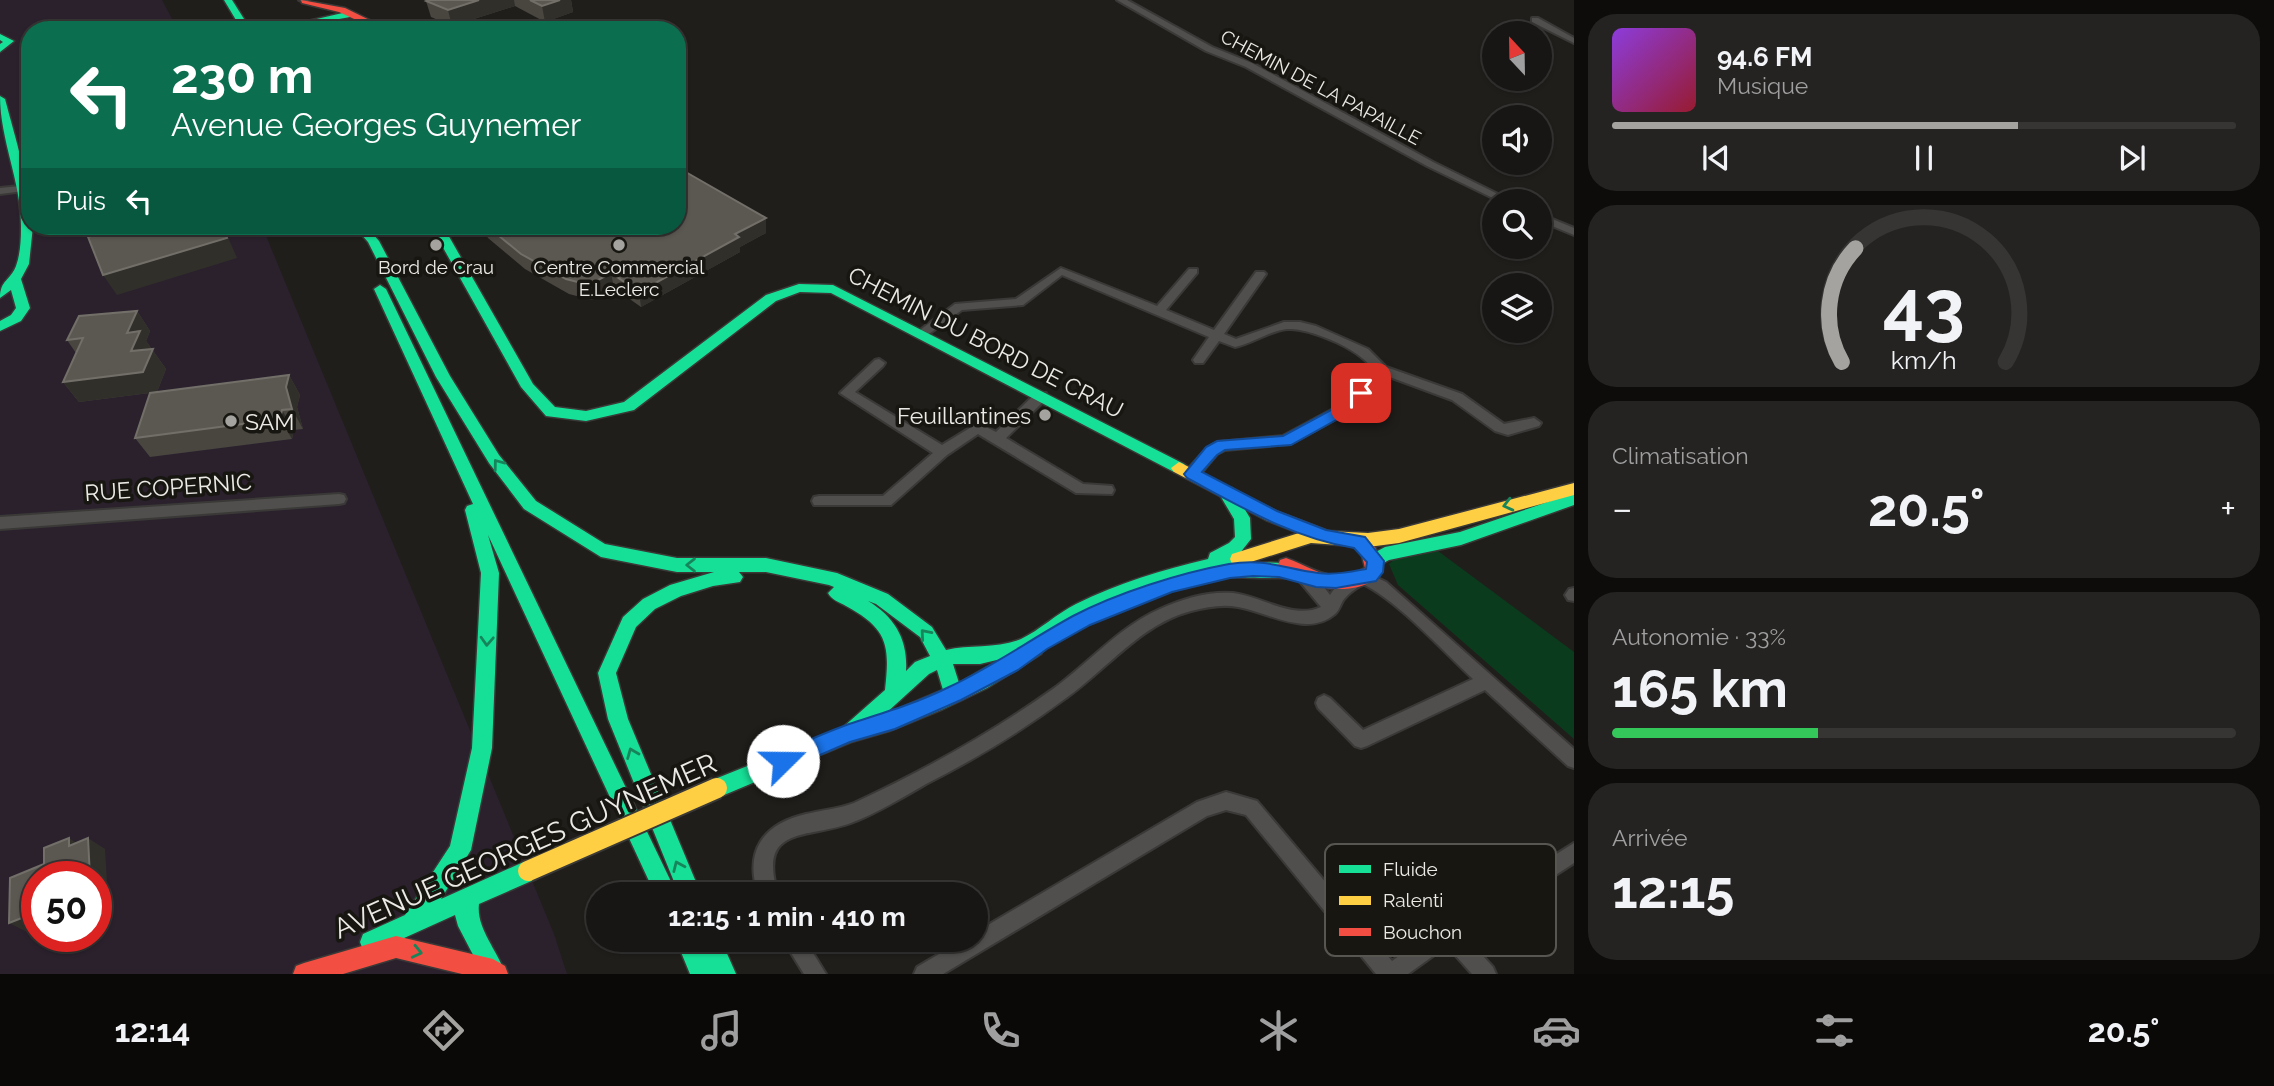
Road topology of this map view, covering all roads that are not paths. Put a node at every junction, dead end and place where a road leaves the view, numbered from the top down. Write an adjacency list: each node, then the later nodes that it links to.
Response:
1 (228, 0): 6 (main road)
2 (304, 0): 4 (main road); 7 (main road)
3 (1121, 0): 15 (street, CHEMIN DE LA PAPAILLE)
4 (352, 15): 8 (main road); 9 (main road)
5 (1535, 20): 11 (street)
6 (241, 21)
7 (313, 21)
8 (321, 21)
9 (366, 21)
10 (0, 37): 12 (main road)
11 (1574, 41)
12 (0, 49)
13 (0, 99): 14 (main road)
14 (20, 189): 16 (street); 17 (main road)
15 (1483, 189)
16 (0, 191)
17 (21, 196)
18 (1552, 222): 19 (street)
19 (1574, 232)
20 (26, 235): 26 (main road)
21 (355, 235): 40 (main road)
22 (368, 235): 58 (main road, one-way to 22)
23 (442, 235): 32 (main road, CHEMIN DU BORD DE CRAU)
24 (1193, 271): 30 (street)
25 (1261, 274): 33 (street)
26 (14, 278): 27 (main road); 29 (main road)
27 (0, 294)
28 (0, 300): 29 (main road)
29 (19, 301): 31 (main road)
30 (1159, 311): 32 (street); 33 (street)
31 (1, 328)
32 (922, 333): 37 (main road, CHEMIN DU BORD DE CRAU)
33 (1216, 335): 34 (street); 36 (street)
34 (1199, 360)
35 (879, 363): 41 (street)
36 (1380, 369): 38 (street); 42 (street)
37 (1041, 396): 39 (street); 42 (main road, CHEMIN DU BORD DE CRAU)
38 (1534, 423)
39 (998, 439): 41 (street); 44 (street)
40 (452, 440): 68 (main road); 73 (main road, one-way to 73)
41 (942, 453): 48 (street)
42 (1192, 474): 45 (main road, CHEMIN DU BORD DE CRAU)
43 (1574, 489): 51 (main road, AVENUE GEORGES GUYNEMER, one-way to 51)
44 (1107, 490)
45 (1226, 492): 50 (main road, CHEMIN DU BORD DE CRAU); 52 (main road, CHEMIN DU BORD DE CRAU); 53 (main road)
46 (339, 499): 49 (street, RUE COPERNIC)
47 (1574, 499): 54 (main road, AVENUE GEORGES GUYNEMER)
48 (819, 501)
49 (0, 523)
50 (1325, 536): 51 (main road, AVENUE GEORGES GUYNEMER); 52 (main road, AVENUE GEORGES GUYNEMER)
51 (1352, 539): 54 (main road)
52 (1280, 546): 53 (main road, AVENUE GEORGES GUYNEMER); 55 (main road)
53 (1198, 567): 58 (main road, AVENUE GEORGES GUYNEMER)
54 (1369, 571): 55 (main road, AVENUE GEORGES GUYNEMER); 56 (street); 60 (street)
55 (1299, 575): 56 (street); 62 (main road, AVENUE GEORGES GUYNEMER)
56 (1331, 609): 70 (street)
57 (897, 650): 59 (main road); 61 (main road); 69 (main road, one-way to 57)
58 (942, 659): 59 (main road, AVENUE GEORGES GUYNEMER); 62 (main road)
59 (922, 668): 61 (main road, AVENUE GEORGES GUYNEMER); 62 (main road)
60 (1486, 681): 63 (street); 65 (street)
61 (894, 691): 64 (main road, AVENUE GEORGES GUYNEMER)
62 (954, 694): 64 (main road, AVENUE GEORGES GUYNEMER)
63 (1324, 704)
64 (849, 734): 71 (main road, AVENUE GEORGES GUYNEMER, bridge)
65 (1574, 760)
66 (1574, 852): 67 (street)
67 (1556, 864)
68 (660, 882)
69 (686, 882)
70 (763, 882)
71 (475, 894): 73 (main road, AVENUE GEORGES GUYNEMER); 80 (main road)
72 (1325, 896): 85 (street)
73 (412, 924): 81 (main road, AVENUE GEORGES GUYNEMER)
74 (692, 952): 82 (main road)
75 (716, 952): 83 (main road)
76 (801, 952): 84 (street)
77 (1375, 956): 86 (street)
78 (1416, 956): 86 (street)
79 (1470, 956): 87 (street)
80 (495, 972): 81 (main road, one-way to 80)
81 (302, 974)
82 (702, 974)
83 (726, 974)
84 (816, 974)
85 (925, 974)
86 (1390, 974)
87 (1486, 974)

